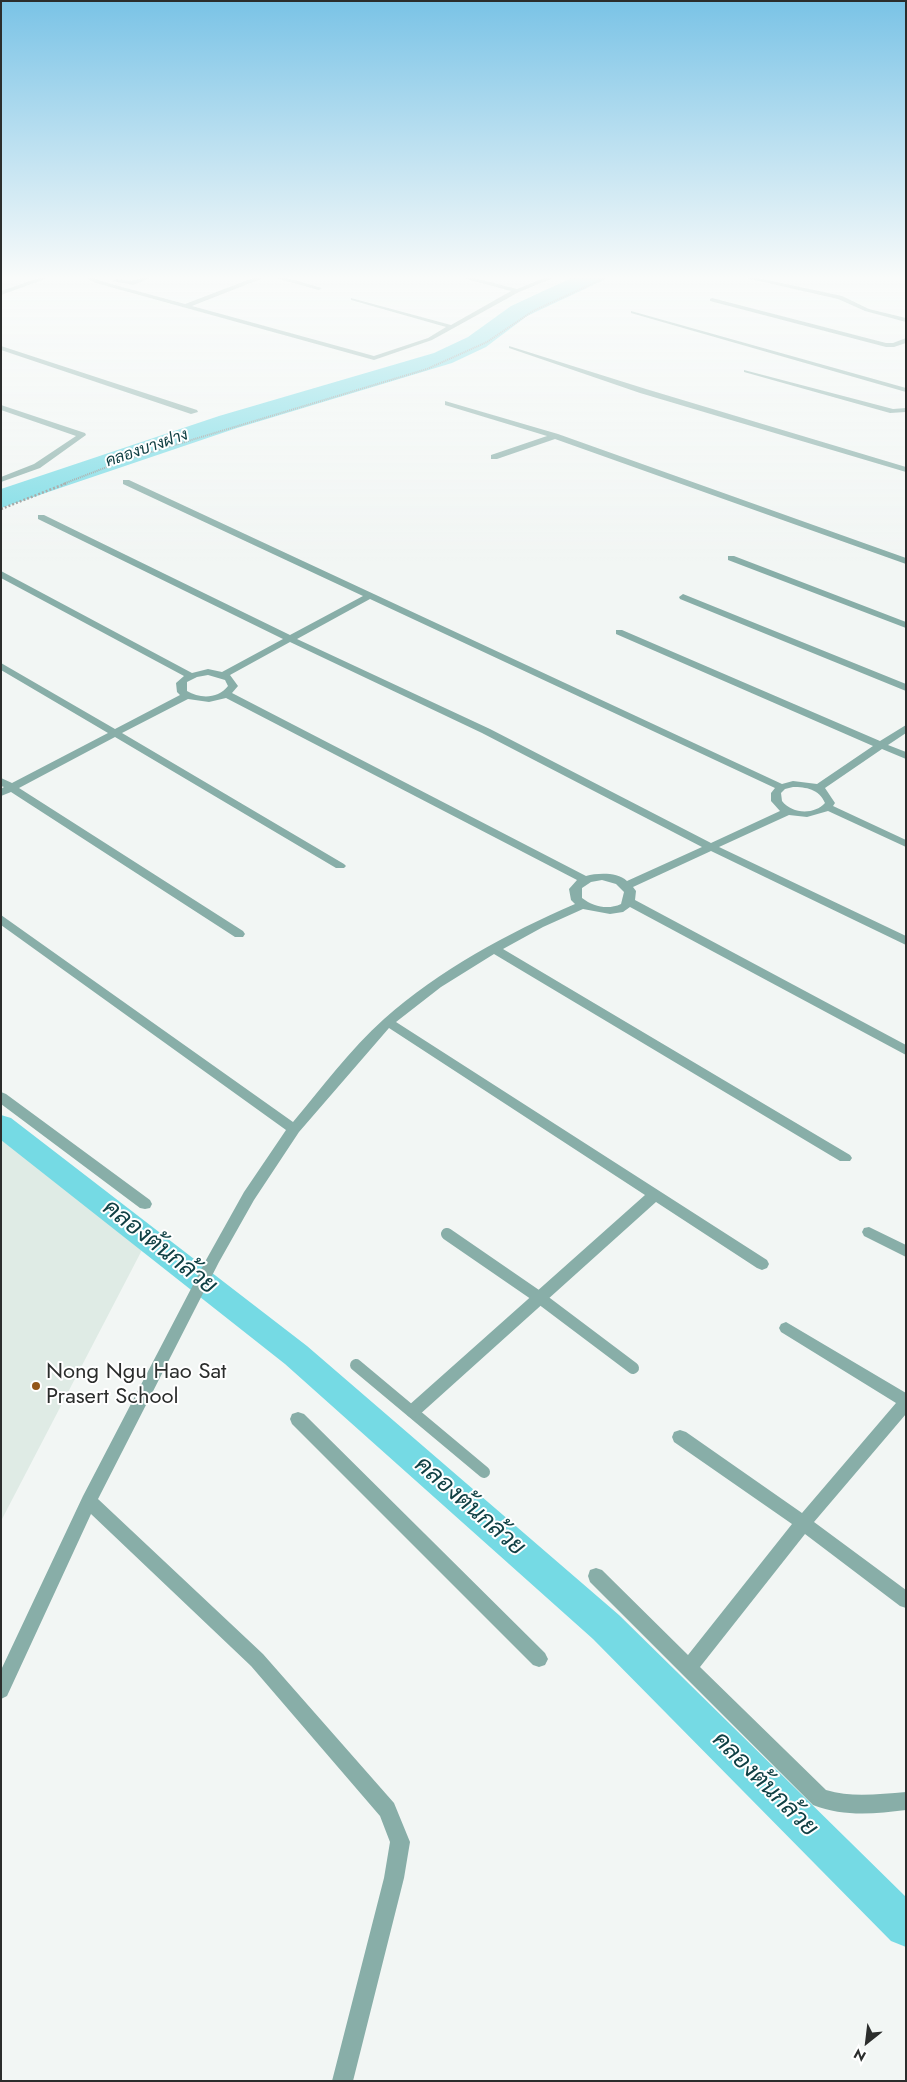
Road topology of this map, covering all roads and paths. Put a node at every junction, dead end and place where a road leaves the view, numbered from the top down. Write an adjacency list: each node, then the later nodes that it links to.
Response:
1 (74, 372): 10 (street)
2 (417, 372): 16 (path)
3 (586, 372): 13 (street)
4 (750, 372): 9 (street)
5 (844, 372): 6 (street)
6 (906, 390)
7 (448, 403): 11 (street)
8 (1, 407): 14 (street)
9 (906, 410)
10 (194, 412)
11 (555, 436): 12 (street); 19 (street)
12 (494, 456)
13 (906, 470)
14 (1, 480)
15 (126, 482): 21 (street)
16 (1, 509)
17 (41, 517): 25 (street)
18 (731, 558): 23 (street)
19 (906, 561)
20 (1, 574): 28 (street)
21 (371, 595): 25 (street); 37 (street)
22 (683, 597): 29 (street)
23 (906, 625)
24 (619, 632): 34 (street)
25 (290, 639): 27 (street); 44 (street)
26 (1, 666): 33 (street)
27 (223, 674): 28 (street); 30 (street)
28 (191, 676): 31 (street)
29 (906, 688)
30 (226, 694): 31 (street); 46 (street)
31 (186, 696): 33 (street)
32 (906, 728): 34 (street)
33 (117, 733): 38 (street); 45 (street)
34 (881, 745): 35 (street); 39 (street)
35 (906, 756)
36 (1, 781): 38 (street)
37 (781, 787): 39 (street); 42 (street)
38 (12, 788): 40 (street); 51 (street)
39 (818, 788): 41 (street)
40 (1, 793)
41 (827, 807): 42 (street); 43 (street)
42 (788, 811): 44 (street)
43 (906, 844)
44 (711, 847): 47 (street); 52 (street)
45 (340, 866)
46 (585, 880): 47 (street); 49 (street)
47 (626, 886): 48 (street)
48 (629, 902): 49 (street); 55 (street)
49 (582, 905): 53 (street)
50 (1, 919): 57 (street)
51 (239, 934)
52 (906, 941)
53 (494, 949): 54 (street); 58 (street)
54 (388, 1022): 57 (street); 59 (street)
55 (906, 1051)
56 (1, 1097): 60 (street)
57 (294, 1129): 74 (street)
58 (845, 1158)
59 (656, 1194): 64 (street); 65 (street)
60 (145, 1204)
61 (869, 1232): 63 (street)
62 (447, 1234): 65 (lane)
63 (906, 1252)
64 (762, 1264)
65 (540, 1298): 68 (lane); 70 (street)
66 (786, 1328): 69 (street)
67 (356, 1365): 70 (lane)
68 (633, 1368)
69 (906, 1402): 75 (street)
70 (413, 1411): 73 (lane)
71 (298, 1419): 78 (street)
72 (680, 1437): 75 (street)
73 (484, 1472)
74 (89, 1501): 80 (street); 82 (street)
75 (803, 1523): 77 (street); 79 (street)
76 (596, 1576): 79 (street)
77 (906, 1600)
78 (539, 1659)
79 (688, 1668): 81 (street)
80 (1, 1690)
81 (906, 1801)
82 (342, 2081)

